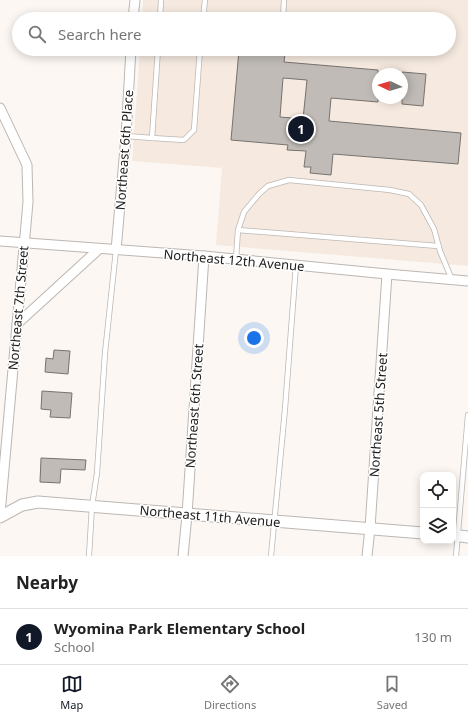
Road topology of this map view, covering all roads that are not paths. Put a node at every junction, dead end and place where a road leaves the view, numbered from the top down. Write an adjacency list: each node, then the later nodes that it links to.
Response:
1 (134, 0): 5 (street)
2 (161, 0): 6 (lane)
3 (205, 0): 7 (lane)
4 (284, 0): 8 (lane)
5 (133, 12)
6 (160, 12)
7 (204, 12)
8 (283, 12)
9 (131, 56): 13 (street, Northeast 6th Place)
10 (158, 56): 14 (lane)
11 (199, 56): 14 (lane)
12 (0, 108): 17 (street, Northeast 7th Street)
13 (126, 136): 14 (lane); 20 (street, Northeast 6th Place)
14 (152, 138)
15 (238, 230): 18 (lane); 18 (lane); 22 (lane)
16 (0, 241): 17 (street, Northeast 12th Avenue)
17 (24, 243): 19 (street, Northeast 12th Avenue); 27 (street, Northeast 7th Street)
18 (438, 246): 25 (lane)
19 (99, 249): 20 (street, Northeast 12th Avenue); 27 (street)
20 (116, 250): 21 (street, Northeast 12th Avenue); 29 (lane)
21 (204, 256): 22 (street, Northeast 12th Avenue); 30 (street, Northeast 6th Street)
22 (236, 259): 23 (street, Northeast 12th Avenue)
23 (296, 265): 24 (street, Northeast 12th Avenue); 32 (lane)
24 (387, 274): 25 (street, Northeast 12th Avenue); 33 (street, Northeast 5th Street)
25 (452, 280): 26 (street, Northeast 12th Avenue)
26 (468, 281)
27 (17, 324): 31 (street, Northeast 7th Street)
28 (468, 414): 35 (lane)
29 (92, 506): 30 (street, Northeast 11th Avenue); 31 (street, Northeast 11th Avenue); 36 (lane)
30 (187, 514): 32 (street, Northeast 11th Avenue); 37 (street, Northeast 6th Street)
31 (0, 515)
32 (274, 521): 33 (street, Northeast 11th Avenue); 38 (lane)
33 (370, 528): 34 (street, Northeast 11th Avenue); 39 (street, Northeast 5th Street)
34 (420, 533)
35 (460, 536): 40 (lane)
36 (89, 556)
37 (183, 556)
38 (271, 556)
39 (367, 556)
40 (456, 556)

